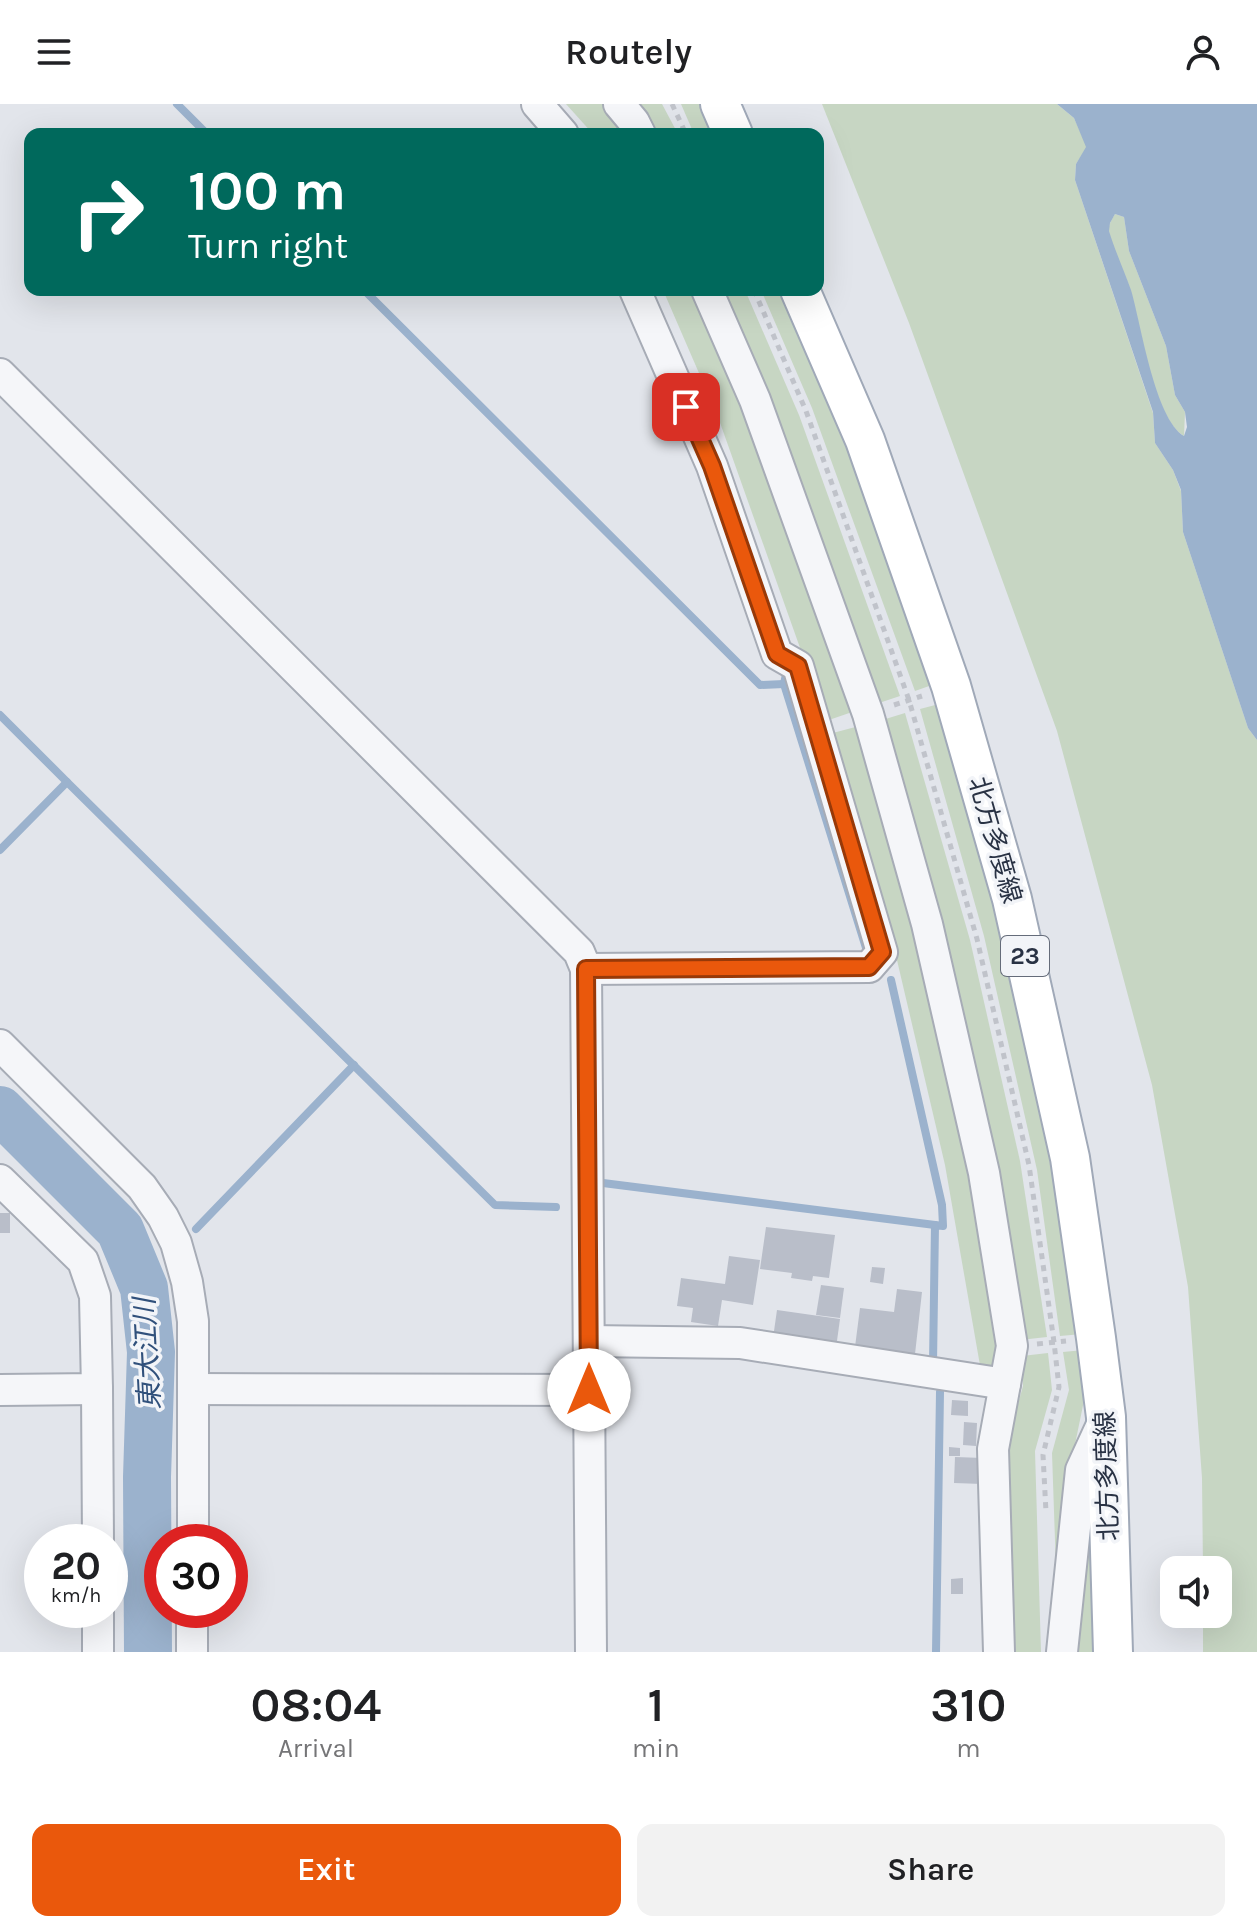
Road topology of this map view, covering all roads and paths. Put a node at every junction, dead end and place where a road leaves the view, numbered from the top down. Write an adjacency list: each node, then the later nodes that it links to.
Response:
1 (537, 104): 5 (street)
2 (619, 104): 6 (street)
3 (672, 104): 7 (path)
4 (720, 104): 8 (main road)
5 (558, 128)
6 (637, 128)
7 (683, 128)
8 (730, 128)
9 (638, 296): 13 (street)
10 (710, 296): 18 (street)
11 (803, 296): 16 (main road, 北方多度線 / 23)
12 (0, 374): 13 (street)
13 (586, 969): 17 (street)
14 (0, 1045): 21 (street)
15 (0, 1180): 20 (street)
16 (1096, 1338): 18 (path); 24 (main road, 北方多度線 / 23)
17 (589, 1341): 19 (street); 23 (street)
18 (1012, 1346): 19 (street)
19 (1005, 1384): 32 (street)
20 (97, 1389): 22 (street); 25 (street)
21 (194, 1389): 23 (street); 26 (street)
22 (0, 1390)
23 (589, 1390): 31 (street)
24 (1106, 1417): 33 (street); 34 (main road, 北方多度線 / 23)
25 (98, 1524)
26 (193, 1524)
27 (98, 1628): 29 (street)
28 (192, 1628): 30 (street)
29 (98, 1652)
30 (192, 1652)
31 (591, 1652)
32 (999, 1652)
33 (1062, 1652)
34 (1113, 1652)

